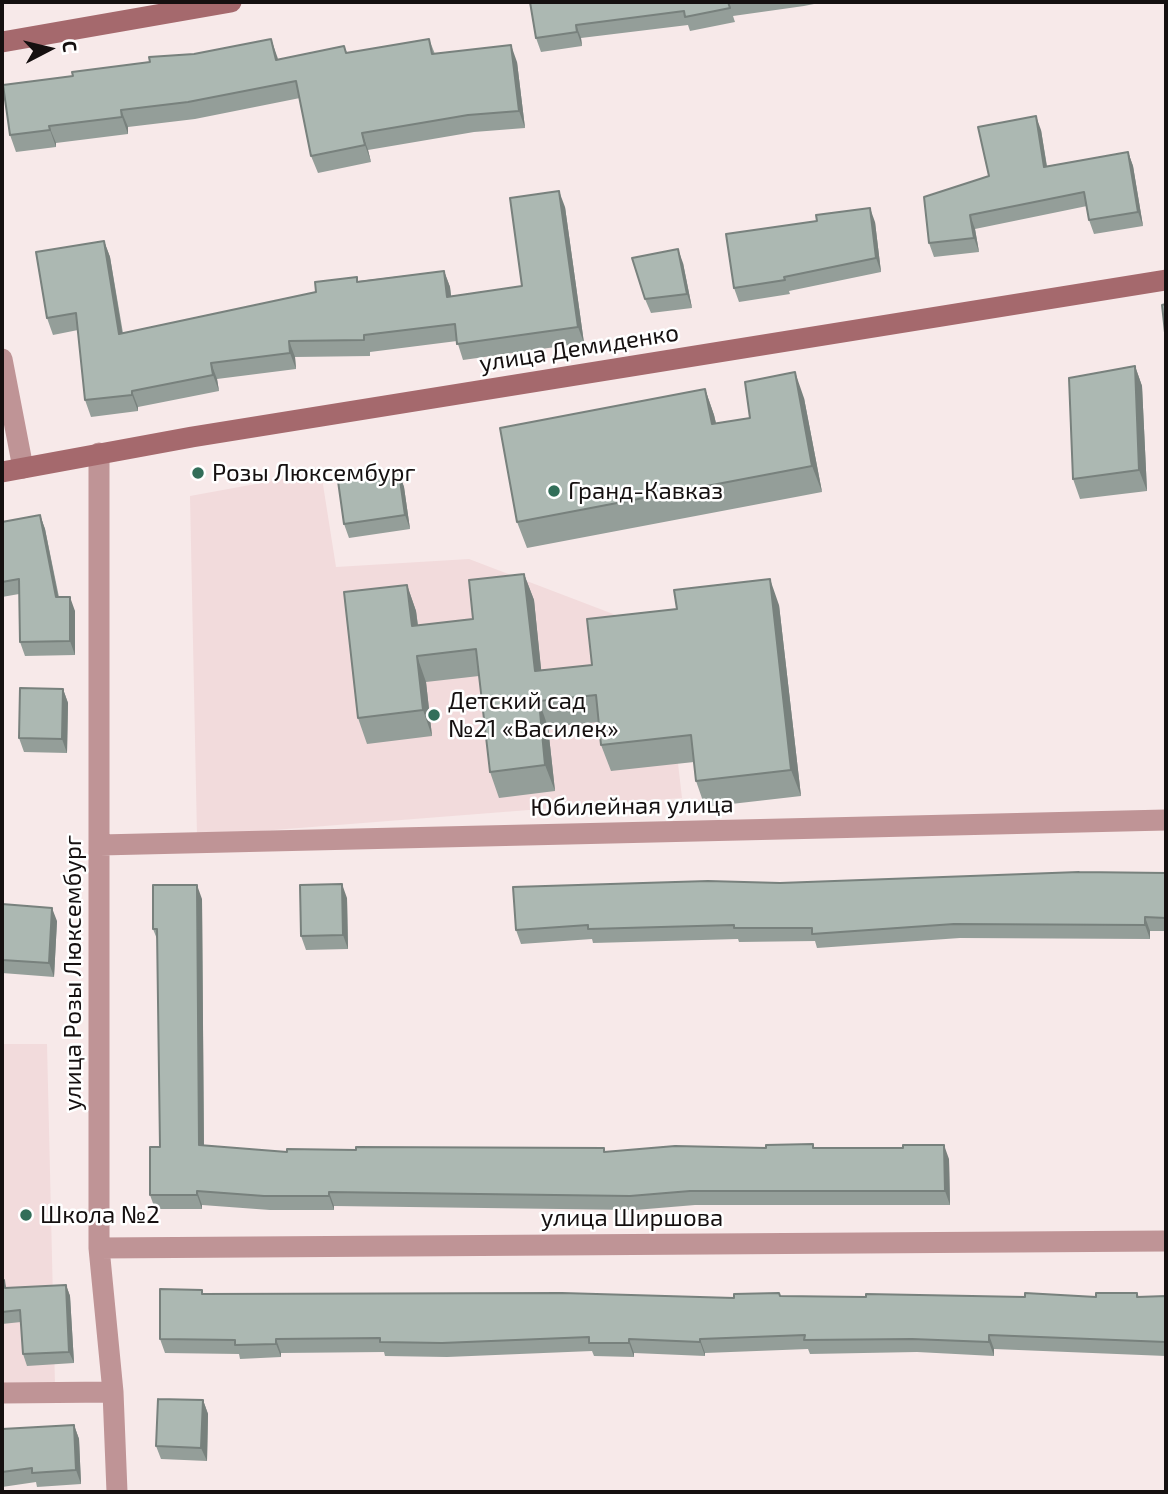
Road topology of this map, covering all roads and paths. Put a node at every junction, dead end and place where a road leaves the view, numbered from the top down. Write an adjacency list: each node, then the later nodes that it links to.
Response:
1 (231, 2): 2 (main road)
2 (2, 41)
3 (1166, 280): 5 (main road, улица Демиденко)
4 (2, 359): 6 (street)
5 (99, 453): 6 (main road, улица Демиденко); 8 (street, улица Розы Люксембург)
6 (12, 470)
7 (1166, 820): 8 (street, Юбилейная улица)
8 (100, 845): 10 (street, улица Розы Люксембург)
9 (1166, 1241): 10 (street, улица Ширшова)
10 (99, 1248): 11 (street, улица Розы Люксембург)
11 (113, 1392): 12 (street); 13 (street, улица Розы Люксембург)
12 (2, 1394)
13 (117, 1492)

